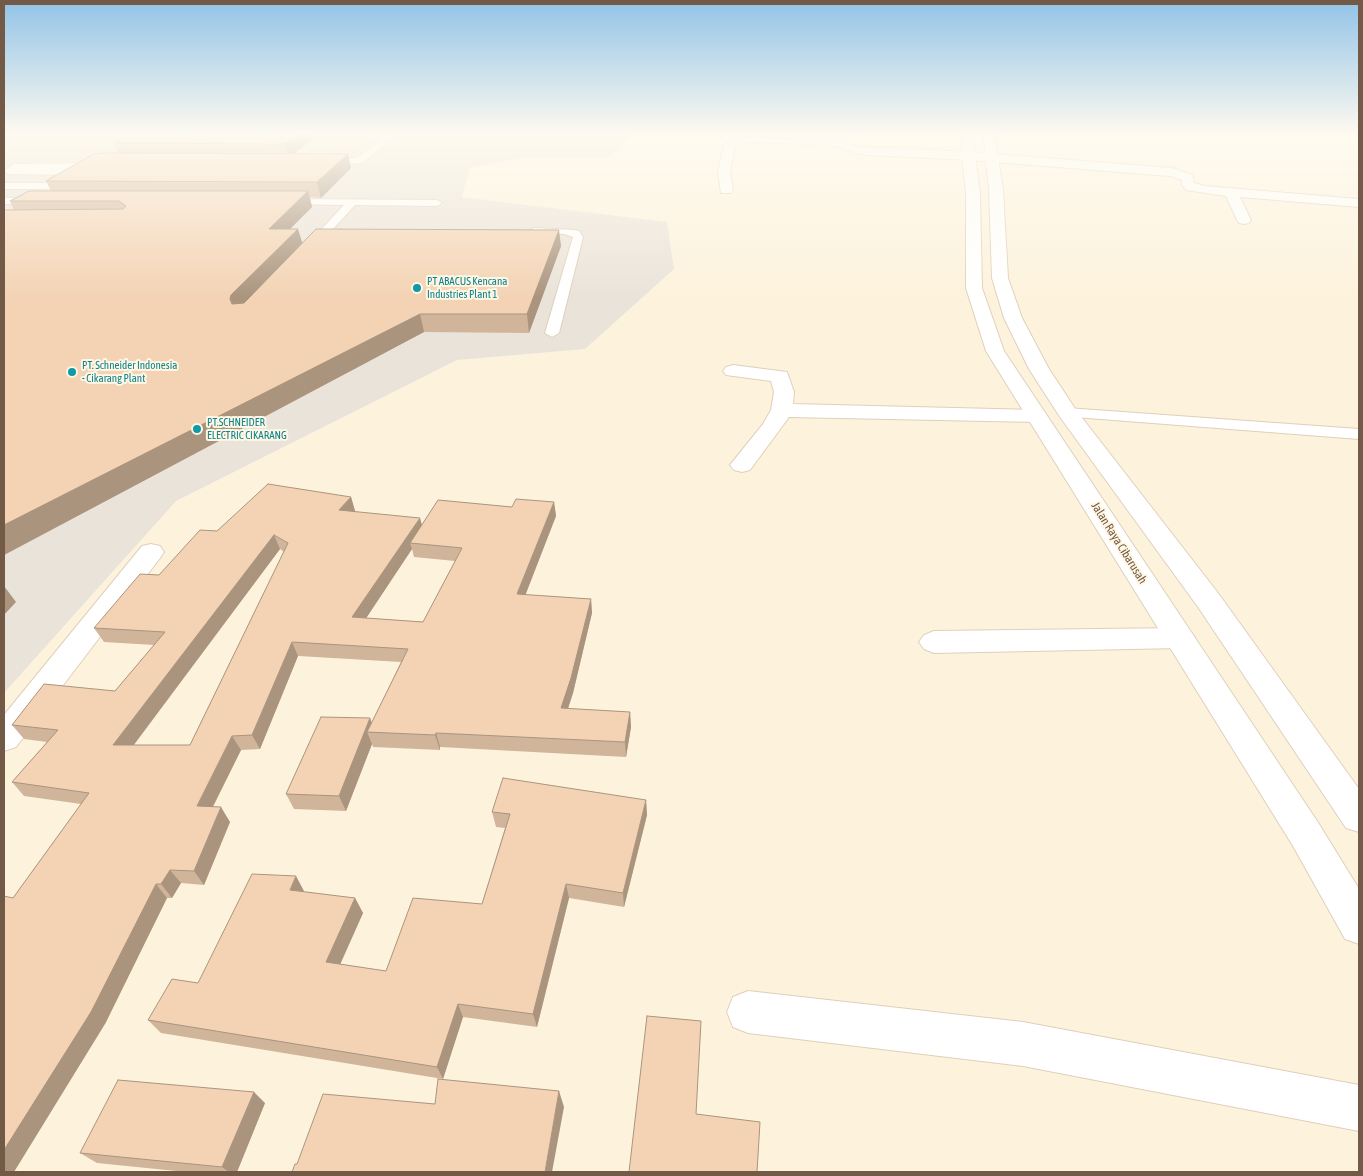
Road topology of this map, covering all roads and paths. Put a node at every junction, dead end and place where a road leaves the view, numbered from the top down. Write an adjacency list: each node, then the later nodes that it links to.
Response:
1 (48, 188): 7 (lane)
2 (973, 188): 22 (street, Jalan Raya Cibarusah)
3 (983, 188): 21 (street, Jalan Raya Cibarusah)
4 (1197, 188): 5 (street)
5 (1231, 193): 12 (street); 13 (street)
6 (4, 200): 7 (lane)
7 (25, 200): 8 (lane)
8 (45, 201)
9 (273, 202): 11 (lane)
10 (437, 202): 11 (lane)
11 (352, 203): 14 (lane)
12 (1359, 204)
13 (1244, 220)
14 (327, 230): 15 (lane); 17 (lane)
15 (346, 230)
16 (527, 231): 18 (lane)
17 (301, 257)
18 (552, 333)
19 (733, 371): 20 (street)
20 (782, 410): 22 (street); 24 (street)
21 (1067, 413): 23 (lane); 29 (street, Jalan Raya Cibarusah)
22 (1036, 416): 26 (street, Jalan Raya Cibarusah)
23 (1359, 434)
24 (742, 465)
25 (151, 552): 28 (street)
26 (1180, 638): 27 (street); 30 (street, Jalan Raya Cibarusah)
27 (934, 642)
28 (4, 738)
29 (1359, 817)
30 (1359, 925)
31 (748, 1012): 32 (street)
32 (1359, 1108)

